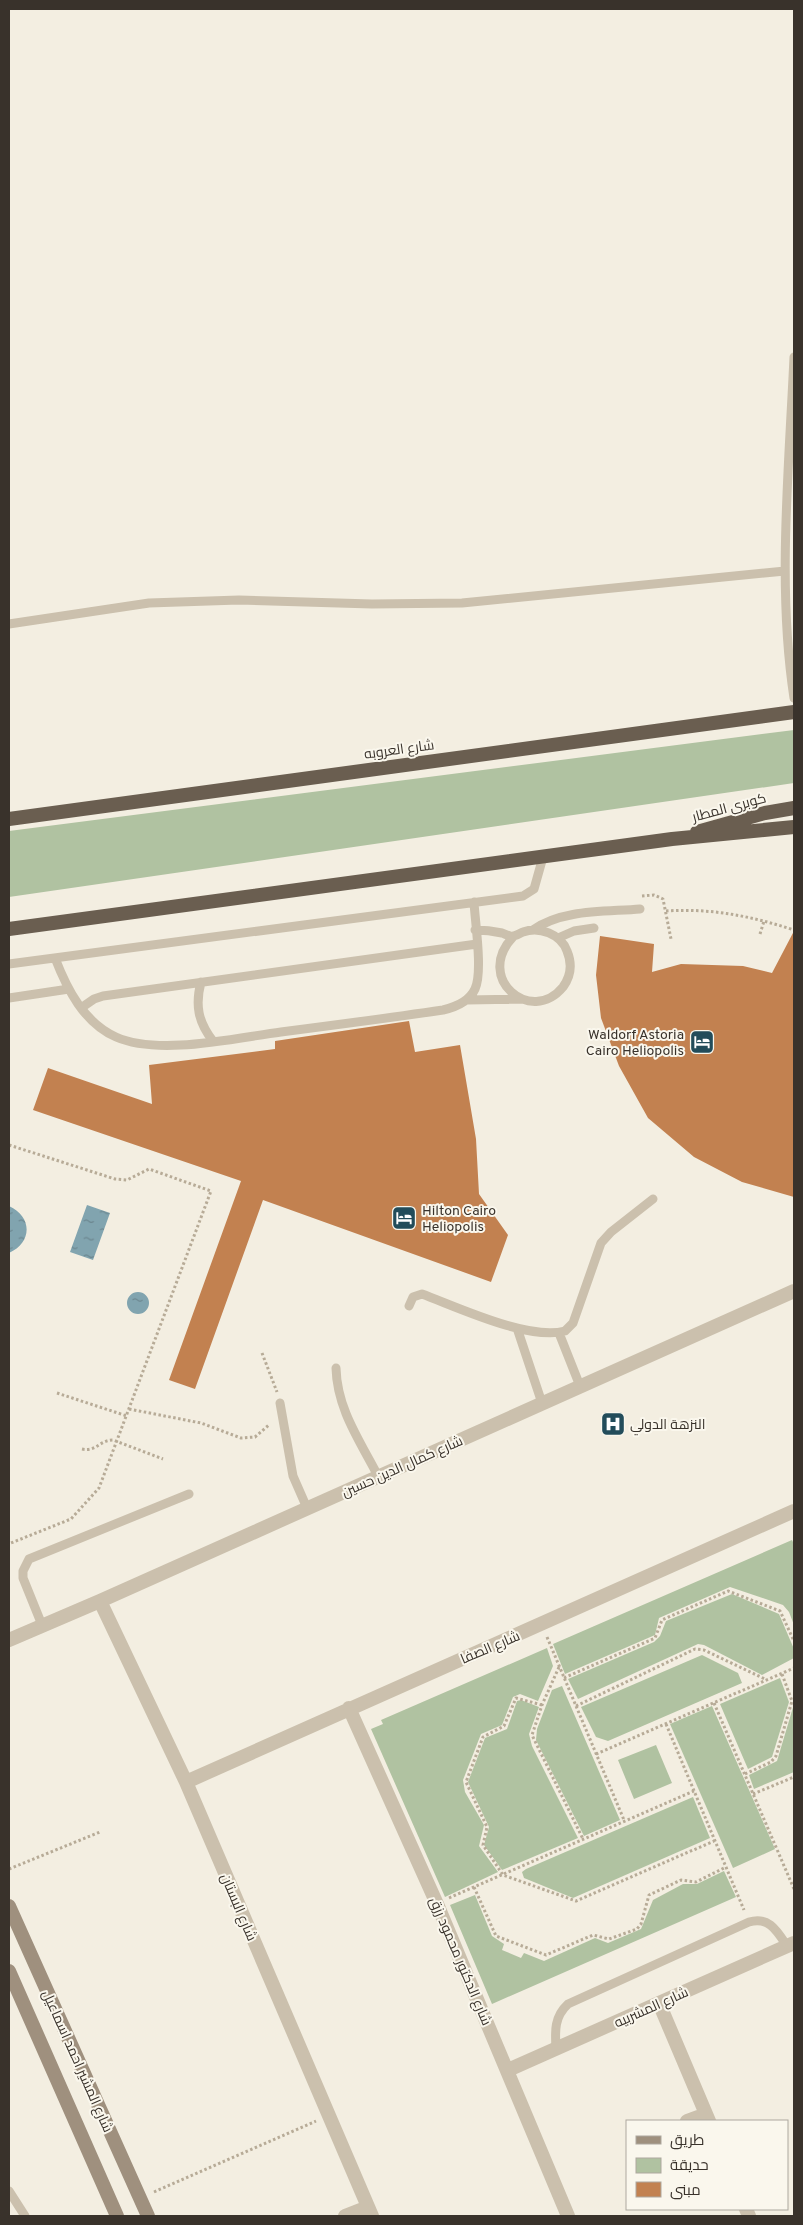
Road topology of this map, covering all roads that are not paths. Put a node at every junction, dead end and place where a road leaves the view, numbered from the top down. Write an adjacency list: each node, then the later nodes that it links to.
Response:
1 (794, 357): 2 (lane)
2 (785, 571): 3 (lane); 4 (lane)
3 (9, 624)
4 (794, 698)
5 (794, 712): 7 (highway, شارع العروبه)
6 (794, 808): 9 (highway, كوبرى المطار)
7 (9, 818)
8 (794, 828): 9 (highway)
9 (672, 839): 10 (highway)
10 (542, 857): 11 (lane); 13 (highway)
11 (474, 902): 15 (lane); 20 (lane)
12 (640, 908): 16 (lane)
13 (9, 928)
14 (594, 928): 18 (lane)
15 (476, 930): 17 (lane); 19 (lane)
16 (533, 930): 17 (lane); 18 (lane)
17 (513, 937): 25 (lane)
18 (558, 938): 25 (lane)
19 (477, 944): 22 (lane); 26 (lane)
20 (56, 958): 21 (lane); 23 (lane)
21 (9, 964)
22 (202, 982): 27 (lane); 28 (lane)
23 (69, 989): 24 (lane); 27 (lane)
24 (9, 998)
25 (523, 999): 26 (lane)
26 (467, 1000): 28 (lane)
27 (81, 1008): 28 (lane)
28 (213, 1041)
29 (653, 1199): 33 (lane)
30 (794, 1291): 35 (street, شارع كمال الدين حسين)
31 (409, 1306): 32 (lane)
32 (517, 1328): 33 (lane); 37 (lane)
33 (559, 1333): 35 (lane)
34 (336, 1368): 38 (lane)
35 (580, 1386): 37 (street, شارع كمال الدين حسين)
36 (280, 1403): 40 (lane)
37 (542, 1403): 38 (street, شارع كمال الدين حسين)
38 (378, 1476): 40 (street, شارع كمال الدين حسين)
39 (189, 1494): 43 (lane)
40 (307, 1508): 42 (street, شارع كمال الدين حسين)
41 (794, 1511): 45 (street, شارع الصفا)
42 (100, 1601): 43 (street, شارع كمال الدين حسين); 46 (street, شارع البستان)
43 (42, 1625): 44 (street, شارع كمال الدين حسين)
44 (9, 1640)
45 (349, 1708): 46 (street, شارع الصفا); 54 (street, شارع الدكتور محمود رزق)
46 (186, 1782): 58 (street, شارع البستان)
47 (9, 1906): 61 (main road, شارع المشير احمد اسماعيل)
48 (791, 1944): 51 (street, شارع المشربيه); 53 (lane)
49 (9, 1971): 52 (main road, شارع المشير احمد اسماعيل)
50 (9, 1989): 52 (lane)
51 (659, 2003): 53 (street, شارع المشربيه); 55 (street)
52 (23, 2004): 60 (main road, شارع المشير احمد اسماعيل)
53 (556, 2049): 54 (street, شارع المشربيه)
54 (508, 2070): 63 (street, شارع الدكتور محمود رزق)
55 (707, 2117): 56 (street)
56 (692, 2120)
57 (9, 2191): 59 (lane)
58 (370, 2212): 62 (street)
59 (24, 2216)
60 (117, 2216)
61 (148, 2216)
62 (346, 2216)
63 (568, 2216)

